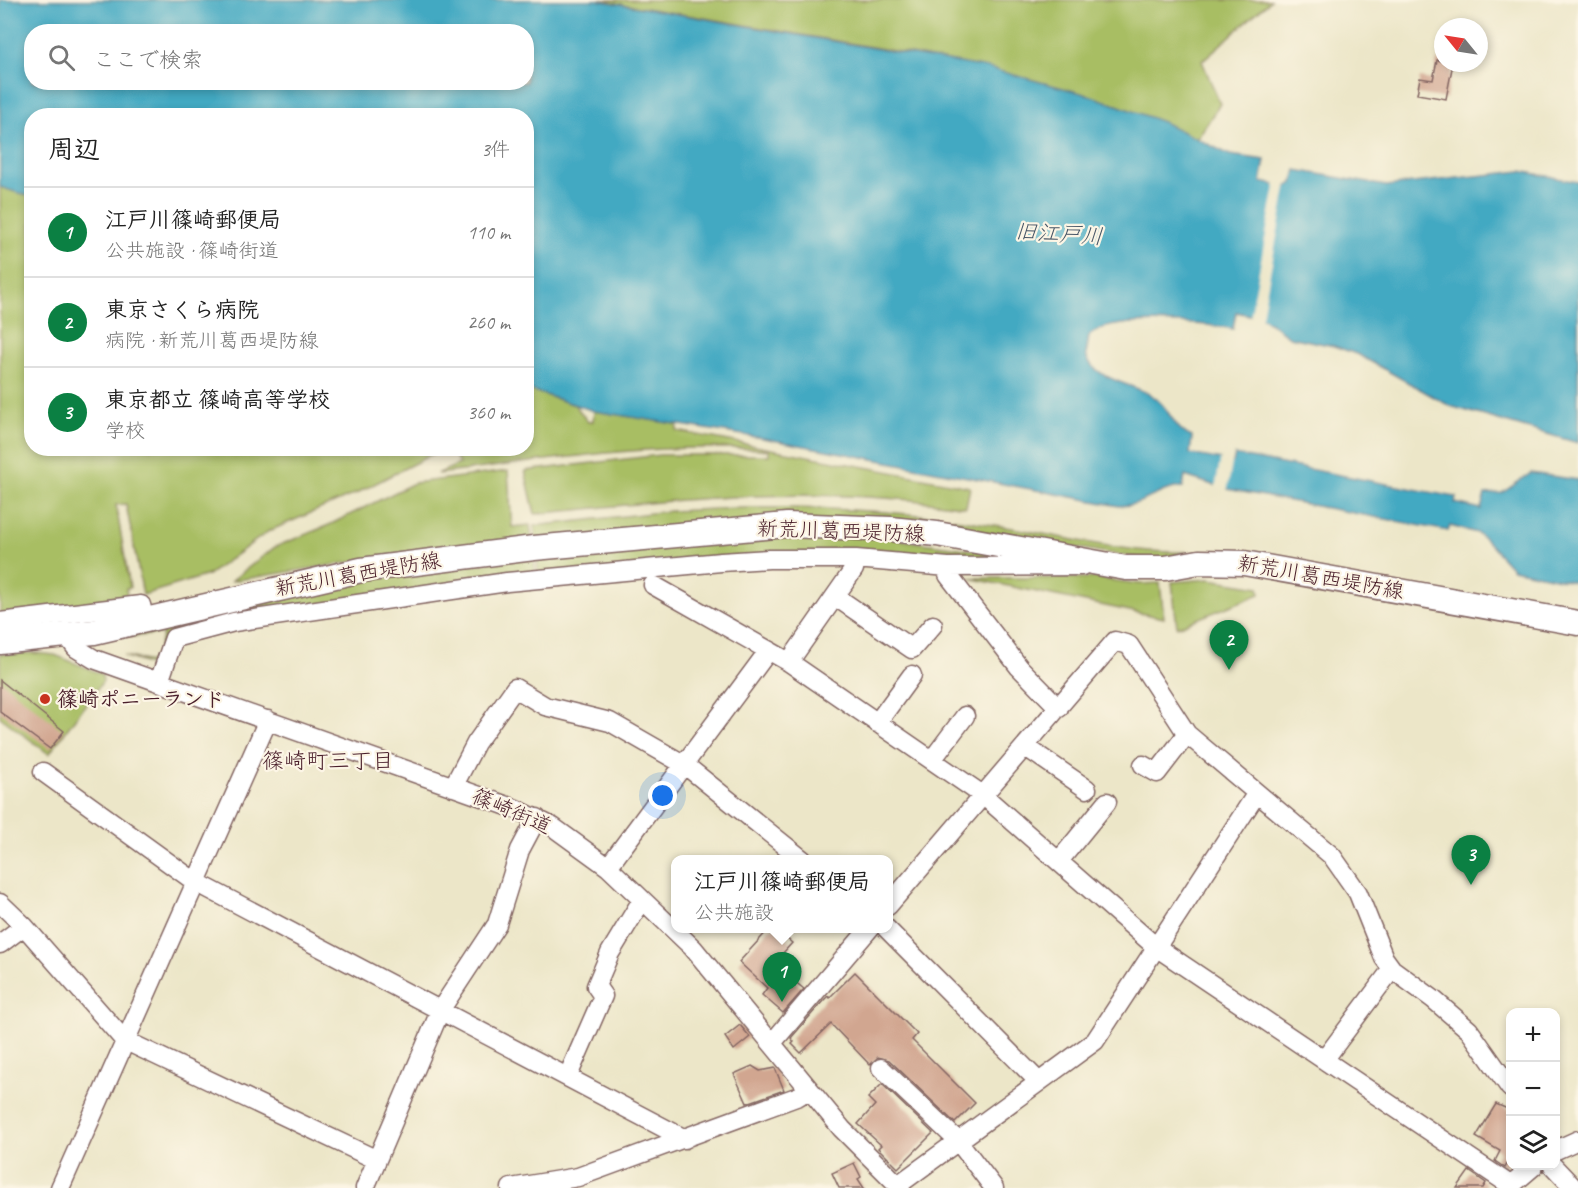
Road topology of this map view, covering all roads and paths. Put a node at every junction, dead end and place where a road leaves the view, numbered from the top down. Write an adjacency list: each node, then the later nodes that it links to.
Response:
1 (856, 559): 3 (street); 5 (street); 15 (street)
2 (1101, 565): 3 (street); 6 (main road, 新荒川葛西堤防線); 8 (main road, 新荒川葛西堤防線)
3 (948, 567): 16 (street)
4 (654, 585): 12 (street)
5 (836, 597): 9 (street); 13 (street)
6 (145, 621): 7 (street); 10 (main road, 新荒川葛西堤防線)
7 (0, 622)
8 (1578, 622)
9 (933, 625)
10 (68, 637): 11 (main road); 15 (street, 篠崎街道)
11 (0, 642)
12 (769, 650): 13 (street); 23 (street)
13 (789, 662): 19 (street)
14 (912, 675): 19 (street)
15 (159, 682): 18 (street, 篠崎街道)
16 (1059, 708): 20 (street); 21 (street)
17 (965, 716): 22 (street)
18 (268, 720): 26 (street, 篠崎街道); 35 (street)
19 (878, 723): 22 (street)
20 (1187, 734): 24 (street); 28 (street)
21 (1026, 747): 27 (street); 29 (street)
22 (932, 760): 29 (street)
23 (685, 765): 26 (street); 32 (street); 34 (street)
24 (1143, 765)
25 (43, 772): 35 (street)
26 (453, 787): 31 (street, 篠崎街道)
27 (1087, 789)
28 (1257, 793): 45 (street); 46 (street)
29 (984, 796): 33 (street); 37 (street)
30 (1107, 802): 33 (street)
31 (537, 818): 34 (street, 篠崎街道); 47 (street)
32 (797, 855)
33 (1059, 861): 45 (street)
34 (608, 867): 36 (street, 篠崎街道)
35 (194, 881): 47 (street); 48 (street)
36 (642, 900): 40 (street, 篠崎街道); 52 (street)
37 (893, 900)
38 (0, 903): 39 (street)
39 (24, 926): 44 (street); 48 (street)
40 (671, 928)
41 (677, 933): 49 (street, 篠崎街道)
42 (866, 933): 49 (street)
43 (891, 933): 53 (street)
44 (0, 944)
45 (1156, 947): 50 (street); 53 (street)
46 (1392, 969): 50 (street); 54 (street)
47 (441, 1009): 52 (street); 60 (street)
48 (124, 1040): 60 (street); 67 (street)
49 (772, 1043): 55 (street, 篠崎街道)
50 (1324, 1060): 66 (street)
51 (881, 1068): 58 (street)
52 (568, 1076): 56 (street)
53 (1039, 1082): 58 (street)
54 (1506, 1082)
55 (809, 1089): 56 (street); 65 (street, 篠崎街道)
56 (686, 1139): 63 (street)
57 (1578, 1140): 59 (street)
58 (958, 1141): 64 (street); 65 (street)
59 (1560, 1148)
60 (377, 1160): 68 (street)
61 (1529, 1170): 66 (street)
62 (1557, 1170): 70 (street)
63 (569, 1183): 69 (street)
64 (985, 1185)
65 (899, 1187)
66 (1509, 1187)
67 (60, 1188)
68 (364, 1188)
69 (511, 1188)
70 (1574, 1188)

